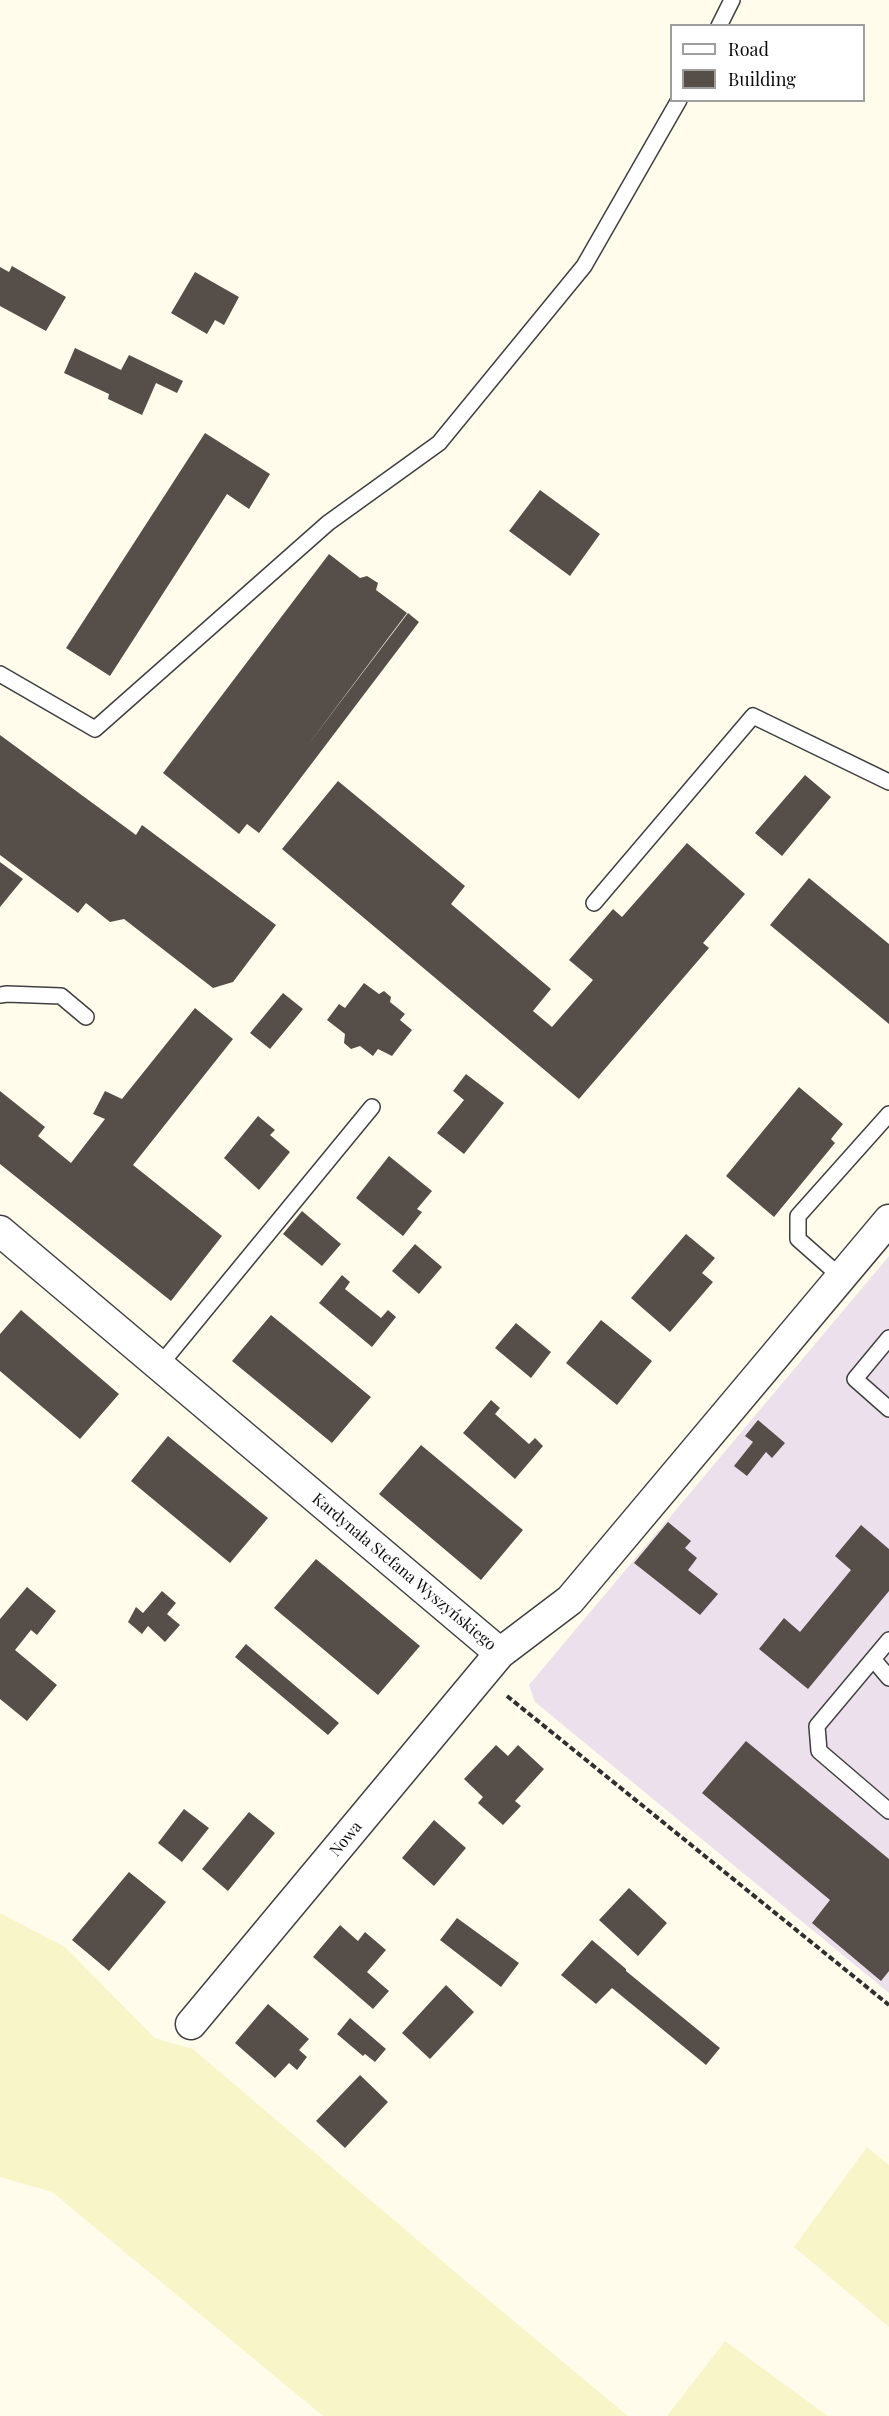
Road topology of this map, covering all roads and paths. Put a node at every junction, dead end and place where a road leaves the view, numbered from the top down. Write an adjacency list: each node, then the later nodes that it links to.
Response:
1 (732, 0): 2 (lane)
2 (720, 24)
3 (678, 102): 4 (lane)
4 (0, 674)
5 (889, 782): 6 (lane)
6 (594, 903)
7 (0, 996): 8 (lane)
8 (86, 1017)
9 (372, 1107): 15 (lane)
10 (889, 1114): 13 (lane)
11 (886, 1229): 13 (street, Kardynała Stefana Wyszyńskiego)
12 (0, 1231): 15 (street, Kardynała Stefana Wyszyńskiego)
13 (841, 1277): 19 (street, Kardynała Stefana Wyszyńskiego)
14 (889, 1338): 16 (lane)
15 (160, 1365): 19 (street, Kardynała Stefana Wyszyńskiego)
16 (889, 1408)
17 (889, 1640): 18 (lane)
18 (873, 1659): 20 (lane); 21 (lane)
19 (491, 1664): 22 (path); 23 (street, Nowa)
20 (889, 1678)
21 (889, 1811)
22 (889, 2005)
23 (191, 2024)

